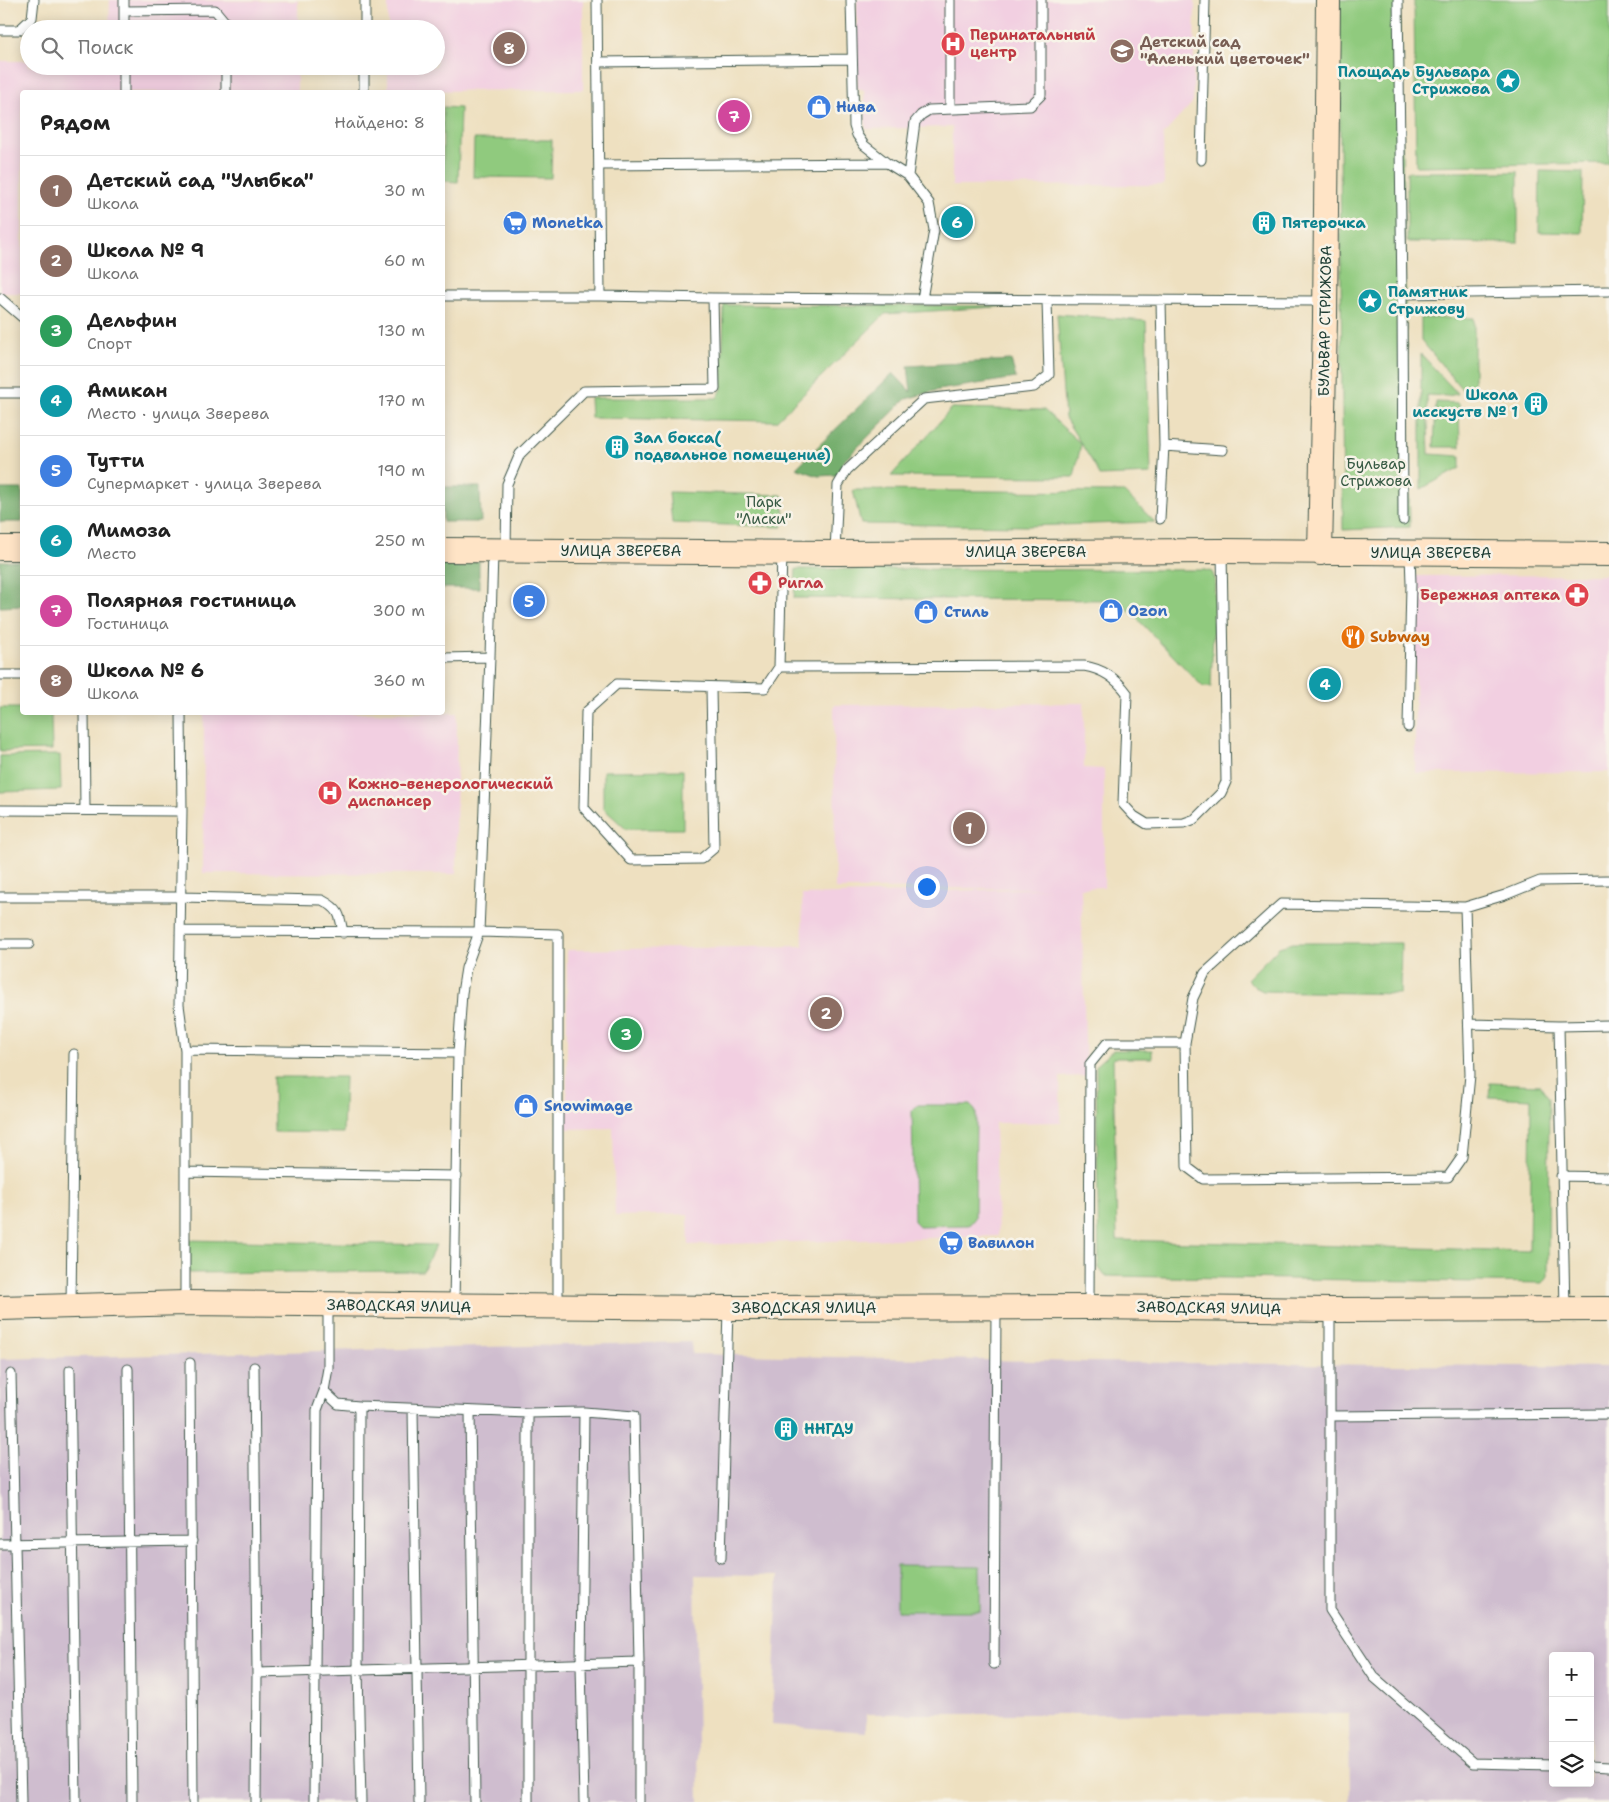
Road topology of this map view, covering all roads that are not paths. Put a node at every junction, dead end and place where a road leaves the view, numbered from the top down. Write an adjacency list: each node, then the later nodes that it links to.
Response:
1 (34, 0): 12 (lane)
2 (124, 0): 11 (lane)
3 (365, 0): 15 (lane)
4 (598, 0): 19 (lane)
5 (851, 0): 18 (lane)
6 (950, 0): 26 (lane)
7 (1042, 0): 26 (lane)
8 (1205, 0): 27 (lane)
9 (1328, 0): 40 (street, БУЛЬВАР СТРИЖОВА)
10 (1398, 0): 32 (lane)
11 (124, 11): 13 (lane); 14 (lane)
12 (30, 20)
13 (124, 20)
14 (224, 20)
15 (365, 20)
16 (20, 29): 17 (lane)
17 (0, 30)
18 (852, 59): 19 (lane); 28 (lane)
19 (598, 62): 29 (lane)
20 (124, 75): 23 (lane)
21 (226, 75): 24 (lane)
22 (364, 75): 25 (lane)
23 (124, 90)
24 (226, 90)
25 (364, 90)
26 (950, 109): 30 (lane)
27 (1201, 160)
28 (887, 163): 29 (lane); 30 (lane)
29 (599, 165): 34 (lane)
30 (908, 176): 37 (lane)
31 (1609, 291): 32 (lane)
32 (1402, 294): 47 (lane)
33 (445, 296): 34 (lane)
34 (600, 296): 36 (lane)
35 (0, 298): 41 (lane)
36 (713, 298): 37 (lane); 51 (lane)
37 (922, 299): 38 (lane)
38 (1047, 300): 39 (lane); 54 (lane)
39 (1161, 300): 40 (lane); 44 (lane)
40 (1325, 302): 55 (street, БУЛЬВАР СТРИЖОВА)
41 (20, 315)
42 (0, 393): 43 (lane)
43 (20, 393)
44 (1164, 446): 45 (lane); 46 (lane)
45 (1223, 450)
46 (1160, 519)
47 (1403, 520)
48 (0, 548): 49 (street)
49 (20, 548)
50 (445, 550): 51 (street, УЛИЦА ЗВЕРЕВА)
51 (499, 550): 53 (street, УЛИЦА ЗВЕРЕВА); 58 (lane)
52 (1222, 551): 54 (street, УЛИЦА ЗВЕРЕВА); 55 (street, УЛИЦА ЗВЕРЕВА); 60 (lane)
53 (782, 552): 54 (street, УЛИЦА ЗВЕРЕВА); 60 (lane)
54 (835, 553)
55 (1320, 553): 56 (street, УЛИЦА ЗВЕРЕВА)
56 (1410, 553): 57 (street, УЛИЦА ЗВЕРЕВА); 66 (lane)
57 (1609, 554)
58 (490, 657): 59 (lane); 75 (lane)
59 (445, 658)
60 (780, 667): 63 (lane)
61 (0, 675): 62 (lane)
62 (20, 676)
63 (711, 688): 63 (lane)
64 (84, 715): 68 (lane)
65 (181, 715): 69 (lane)
66 (1408, 727)
67 (0, 810): 68 (lane)
68 (85, 810): 69 (lane)
69 (182, 811): 71 (lane)
70 (1609, 880): 73 (lane)
71 (180, 896): 72 (lane); 74 (lane); 76 (lane)
72 (0, 897)
73 (1465, 906): 79 (lane); 82 (lane)
74 (180, 931): 76 (lane); 83 (lane)
75 (479, 932): 76 (lane); 84 (lane); 95 (lane)
76 (343, 933)
77 (0, 944): 78 (lane)
78 (29, 944)
79 (1470, 1024): 81 (lane); 82 (lane)
80 (1609, 1025): 81 (lane)
81 (1559, 1026): 88 (lane)
82 (1184, 1043): 94 (lane)
83 (185, 1050): 84 (lane); 86 (lane)
84 (458, 1053): 87 (lane)
85 (74, 1054): 92 (lane)
86 (185, 1172): 87 (lane); 90 (lane)
87 (457, 1176): 93 (lane)
88 (1561, 1176): 89 (lane); 99 (lane)
89 (1609, 1177)
90 (186, 1304): 91 (street, ЗАВОДСКАЯ УЛИЦА); 92 (street, ЗАВОДСКАЯ УЛИЦА)
91 (328, 1305): 93 (street, ЗАВОДСКАЯ УЛИЦА); 107 (lane)
92 (71, 1306): 97 (street, ЗАВОДСКАЯ УЛИЦА)
93 (454, 1306): 95 (street, ЗАВОДСКАЯ УЛИЦА)
94 (1089, 1306): 96 (street, ЗАВОДСКАЯ УЛИЦА); 101 (street, ЗАВОДСКАЯ УЛИЦА)
95 (558, 1307): 98 (street, ЗАВОДСКАЯ УЛИЦА)
96 (996, 1307): 98 (street, ЗАВОДСКАЯ УЛИЦА); 123 (lane)
97 (0, 1308)
98 (728, 1308): 120 (lane)
99 (1565, 1309): 100 (street, ЗАВОДСКАЯ УЛИЦА); 101 (street, ЗАВОДСКАЯ УЛИЦА)
100 (1609, 1309)
101 (1330, 1310): 114 (lane)
102 (190, 1363): 115 (lane)
103 (254, 1367): 129 (lane)
104 (128, 1369): 116 (lane)
105 (70, 1370): 117 (lane)
106 (11, 1374): 119 (lane)
107 (324, 1391): 108 (lane); 128 (lane)
108 (360, 1406): 109 (lane); 127 (lane)
109 (413, 1409): 110 (lane); 126 (lane)
110 (470, 1411): 112 (lane); 125 (lane)
111 (584, 1412): 112 (lane); 121 (lane); 122 (lane)
112 (528, 1413): 124 (lane)
113 (1609, 1414): 114 (lane)
114 (1330, 1416): 130 (lane)
115 (192, 1541): 116 (lane); 136 (lane)
116 (128, 1542): 117 (lane); 135 (lane)
117 (72, 1543): 119 (lane); 134 (lane)
118 (0, 1544): 119 (lane)
119 (16, 1544): 133 (lane)
120 (721, 1558)
121 (639, 1662): 122 (lane); 144 (lane)
122 (581, 1664): 124 (lane); 143 (lane)
123 (994, 1664)
124 (527, 1666): 125 (lane); 142 (lane)
125 (473, 1667): 126 (lane); 141 (lane)
126 (417, 1669): 127 (lane); 140 (lane)
127 (358, 1670): 128 (lane); 139 (lane)
128 (314, 1671): 129 (lane); 138 (lane)
129 (257, 1673): 137 (lane)
130 (1549, 1765)
131 (1594, 1766): 132 (lane)
132 (1609, 1767)
133 (21, 1802)
134 (76, 1802)
135 (132, 1802)
136 (193, 1802)
137 (256, 1802)
138 (314, 1802)
139 (361, 1802)
140 (419, 1802)
141 (475, 1802)
142 (528, 1802)
143 (584, 1802)
144 (639, 1802)

